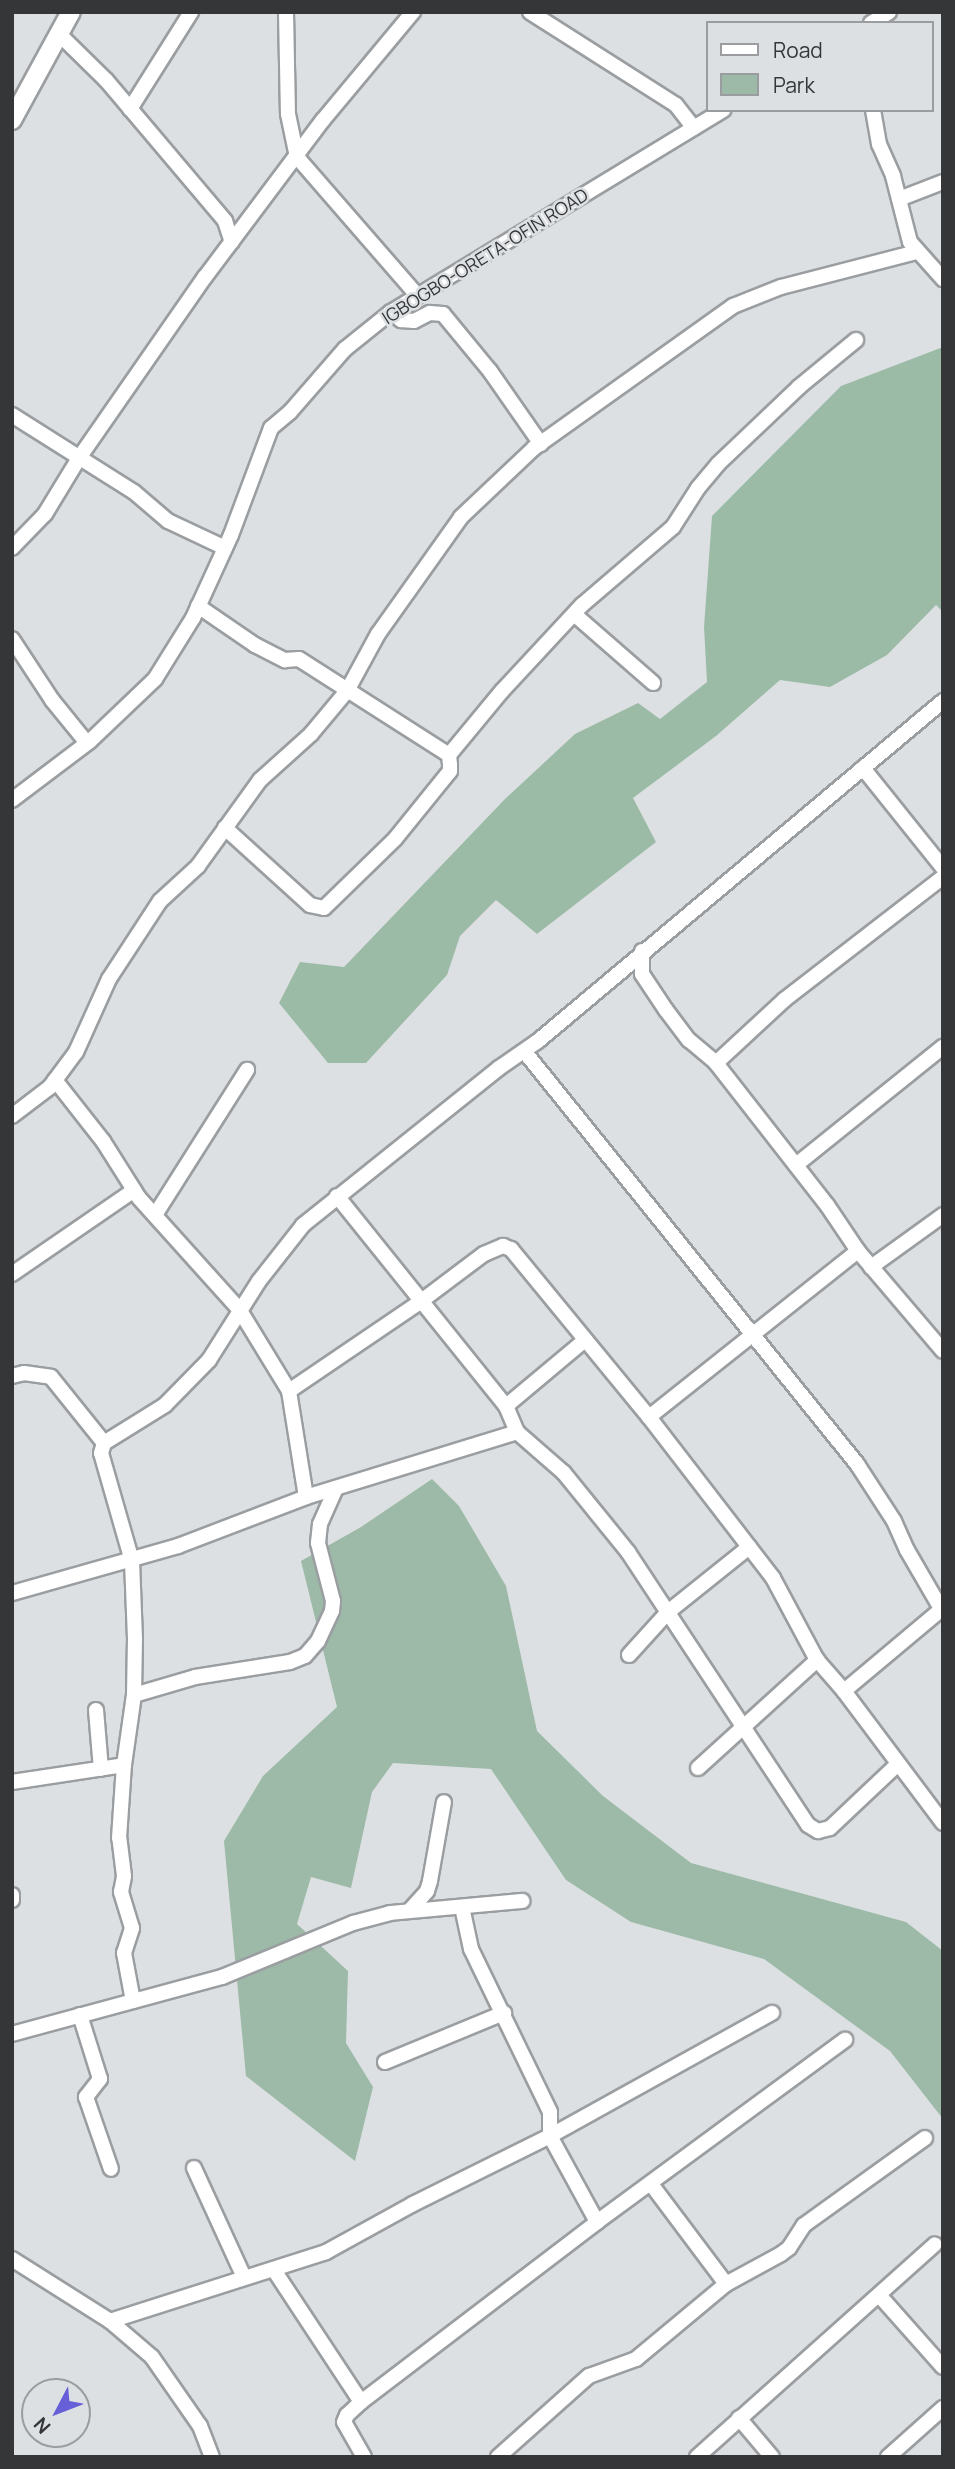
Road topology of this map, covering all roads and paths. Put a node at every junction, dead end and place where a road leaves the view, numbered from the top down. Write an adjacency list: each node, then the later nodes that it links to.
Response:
1 (71, 12): 6 (main road)
2 (191, 12): 7 (street)
3 (286, 12): 12 (street)
4 (413, 12): 12 (street)
5 (530, 12): 11 (street)
6 (59, 34): 7 (street); 10 (main road)
7 (130, 109): 15 (street)
8 (720, 112): 11 (street, IGBOGBO-ORETA-OFIN ROAD)
9 (873, 112): 14 (street)
10 (12, 120)
11 (694, 128): 20 (street, IGBOGBO-ORETA-OFIN ROAD)
12 (297, 157): 16 (street); 20 (street)
13 (943, 182): 14 (street)
14 (899, 199): 18 (street)
15 (225, 221): 16 (street); 17 (street)
16 (245, 226): 17 (street)
17 (232, 242): 25 (street)
18 (916, 252): 19 (street); 24 (street)
19 (943, 279)
20 (418, 296): 21 (street, IGBOGBO-ORETA-OFIN ROAD)
21 (391, 312): 24 (street); 27 (street, IGBOGBO-ORETA-OFIN ROAD)
22 (856, 340): 29 (street)
23 (12, 415): 25 (street)
24 (541, 444): 32 (street)
25 (79, 457): 26 (street); 27 (street)
26 (12, 548)
27 (225, 548): 28 (street, IGBOGBO-ORETA-OFIN ROAD)
28 (198, 607): 32 (street); 34 (street, IGBOGBO-ORETA-OFIN ROAD)
29 (573, 614): 31 (street); 35 (street)
30 (12, 639): 34 (street)
31 (653, 683)
32 (347, 691): 35 (street); 38 (street)
33 (943, 701): 36 (street)
34 (87, 743): 37 (street, IGBOGBO-ORETA-OFIN ROAD)
35 (449, 755): 38 (street)
36 (863, 768): 39 (street); 41 (street)
37 (12, 800)
38 (225, 828): 46 (street)
39 (943, 868)
40 (943, 877): 44 (street)
41 (642, 951): 43 (street); 44 (street)
42 (943, 1047): 48 (street)
43 (524, 1051): 50 (street); 58 (street)
44 (716, 1063): 48 (street)
45 (247, 1070): 51 (street)
46 (55, 1080): 47 (street); 49 (street)
47 (12, 1116)
48 (796, 1165): 53 (street)
49 (134, 1190): 51 (street); 55 (street)
50 (337, 1196): 56 (street); 57 (street)
51 (155, 1215): 57 (street)
52 (943, 1215): 54 (street)
53 (858, 1251): 54 (street); 58 (street)
54 (872, 1267): 60 (street)
55 (12, 1274)
56 (420, 1302): 59 (street); 62 (street); 63 (street)
57 (239, 1309): 62 (street); 66 (street)
58 (752, 1335): 64 (street); 72 (street)
59 (585, 1340): 63 (street); 64 (street)
60 (943, 1352)
61 (12, 1376): 66 (street)
62 (289, 1391): 68 (street)
63 (506, 1406): 65 (street)
64 (649, 1417): 69 (street)
65 (517, 1432): 67 (street); 73 (street)
66 (103, 1443): 70 (street)
67 (335, 1490): 68 (street); 77 (street)
68 (306, 1497): 70 (street)
69 (749, 1546): 73 (street); 75 (street)
70 (132, 1561): 71 (street); 77 (street)
71 (12, 1593)
72 (942, 1610): 76 (street)
73 (668, 1612): 74 (street); 79 (street)
74 (629, 1655)
75 (817, 1660): 76 (street); 79 (street)
76 (844, 1691): 80 (street)
77 (134, 1695): 81 (street)
78 (96, 1710): 83 (street)
79 (741, 1726): 80 (street); 82 (street)
80 (898, 1764): 86 (street)
81 (124, 1765): 83 (street); 92 (street)
82 (698, 1768)
83 (101, 1769): 84 (street)
84 (12, 1782)
85 (444, 1802): 91 (street)
86 (943, 1823)
87 (12, 1895): 88 (street)
88 (12, 1900)
89 (522, 1901): 90 (street)
90 (462, 1906): 91 (street); 93 (street)
91 (411, 1909): 92 (street)
92 (133, 2001): 95 (street)
93 (504, 2013): 98 (street); 99 (street)
94 (772, 2013): 99 (street)
95 (80, 2015): 96 (street); 102 (street)
96 (12, 2035)
97 (845, 2040): 103 (street)
98 (386, 2062)
99 (550, 2136): 104 (street); 107 (street)
100 (925, 2138): 109 (street)
101 (194, 2168): 108 (street)
102 (111, 2169)
103 (651, 2184): 104 (street); 109 (street)
104 (597, 2222): 113 (street)
105 (935, 2244): 110 (street)
106 (12, 2259): 111 (street)
107 (274, 2270): 108 (street); 113 (street)
108 (244, 2277): 111 (street)
109 (726, 2284): 118 (street)
110 (879, 2295): 112 (street); 115 (street)
111 (110, 2321): 116 (street)
112 (943, 2367)
113 (361, 2403): 117 (street)
114 (943, 2408): 121 (street)
115 (739, 2418): 119 (street); 120 (street)
116 (212, 2457)
117 (364, 2457)
118 (498, 2457)
119 (697, 2457)
120 (772, 2457)
121 (888, 2457)

